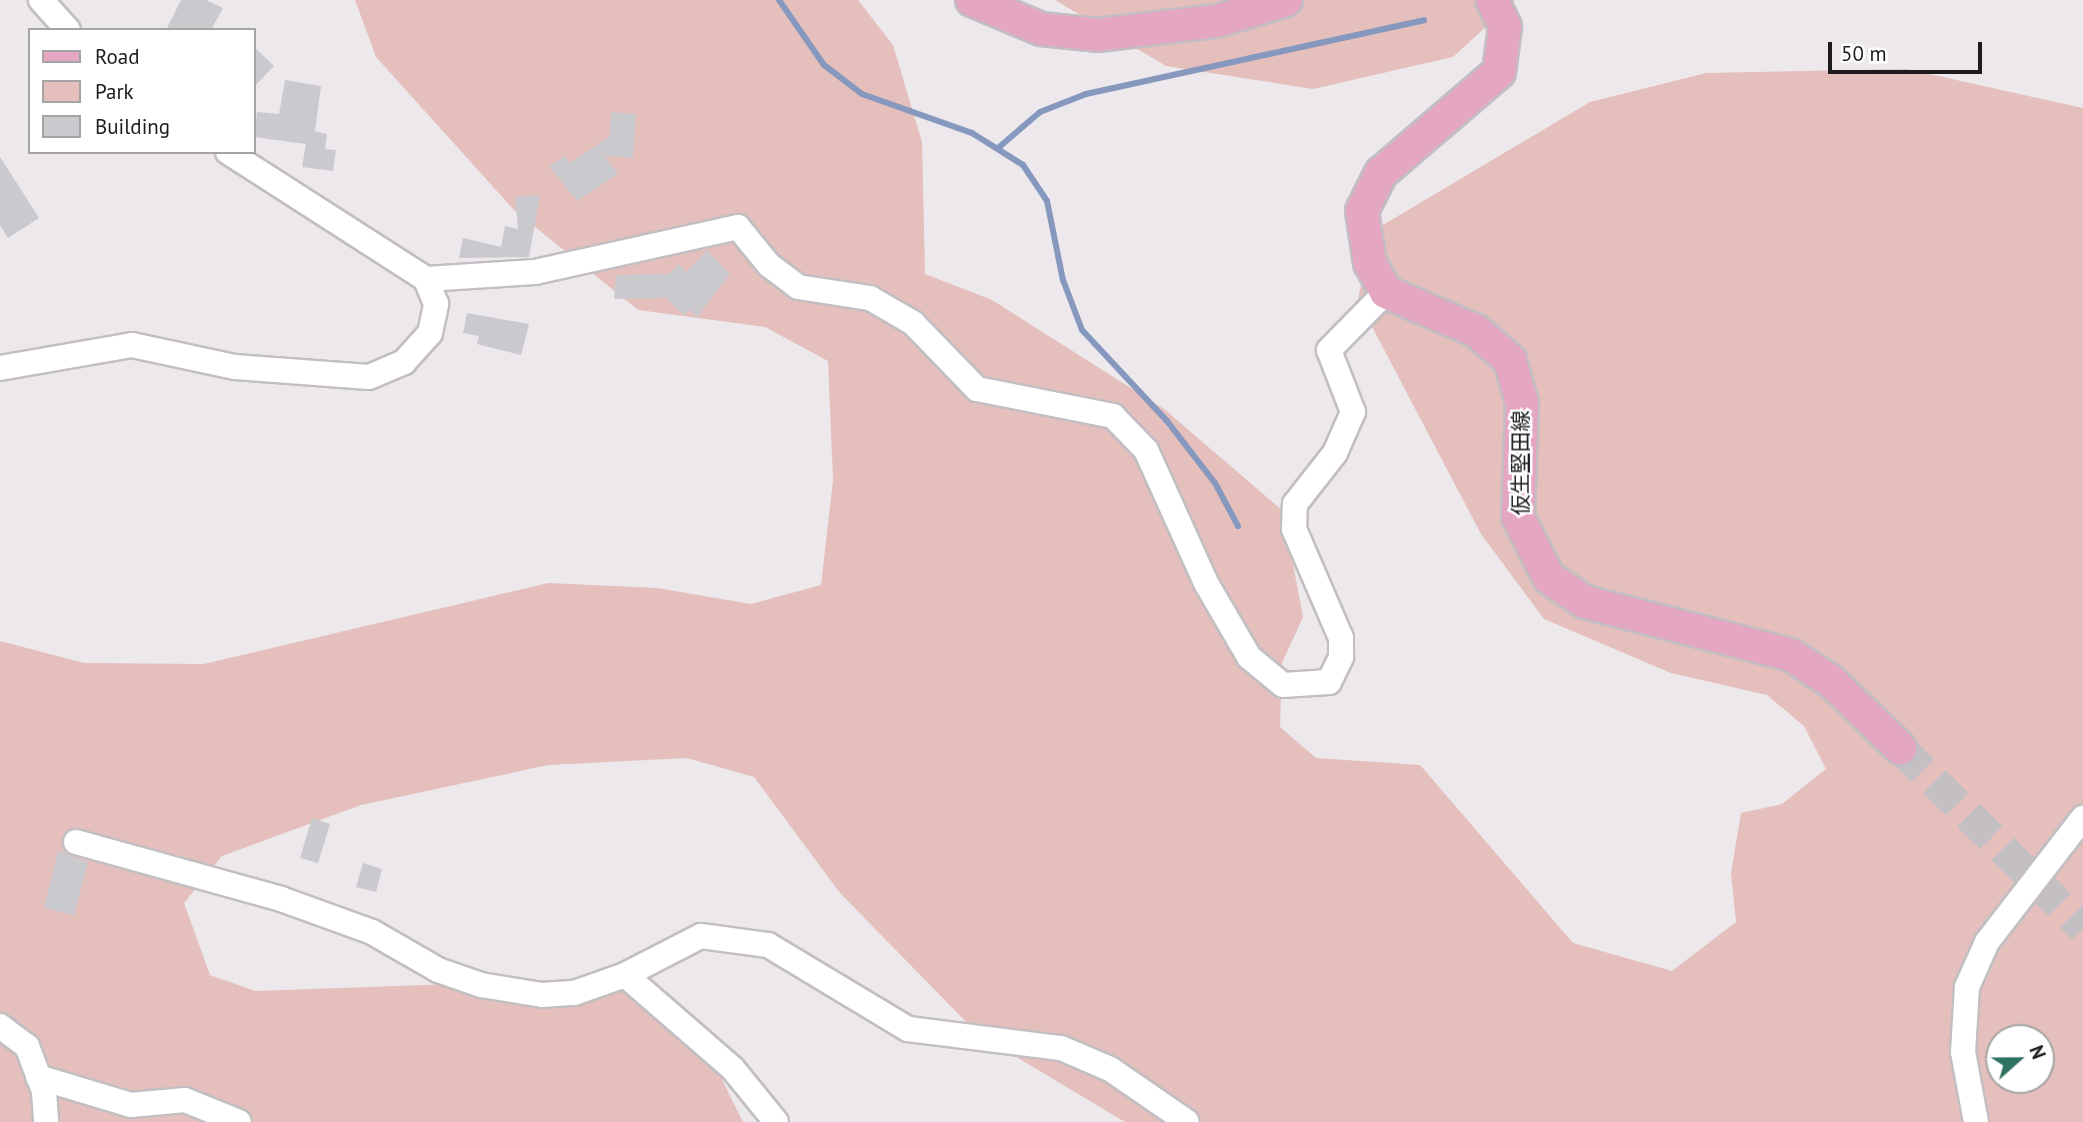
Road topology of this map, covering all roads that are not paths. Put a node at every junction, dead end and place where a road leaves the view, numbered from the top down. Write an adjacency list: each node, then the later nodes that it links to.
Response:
1 (41, 0): 5 (street)
2 (972, 0): 3 (main road)
3 (1286, 0)
4 (1492, 0): 8 (main road)
5 (66, 28)
6 (231, 154): 7 (street)
7 (426, 279): 8 (street); 9 (street)
8 (1386, 292): 10 (main road, 仮生堅田線)
9 (0, 368)
10 (1900, 748)
11 (2083, 818): 20 (street)
12 (76, 842): 13 (street)
13 (625, 975): 18 (street); 19 (street)
14 (0, 1026): 15 (street)
15 (38, 1077): 16 (street); 17 (street)
16 (46, 1122)
17 (239, 1122)
18 (776, 1122)
19 (1188, 1122)
20 (1976, 1122)

